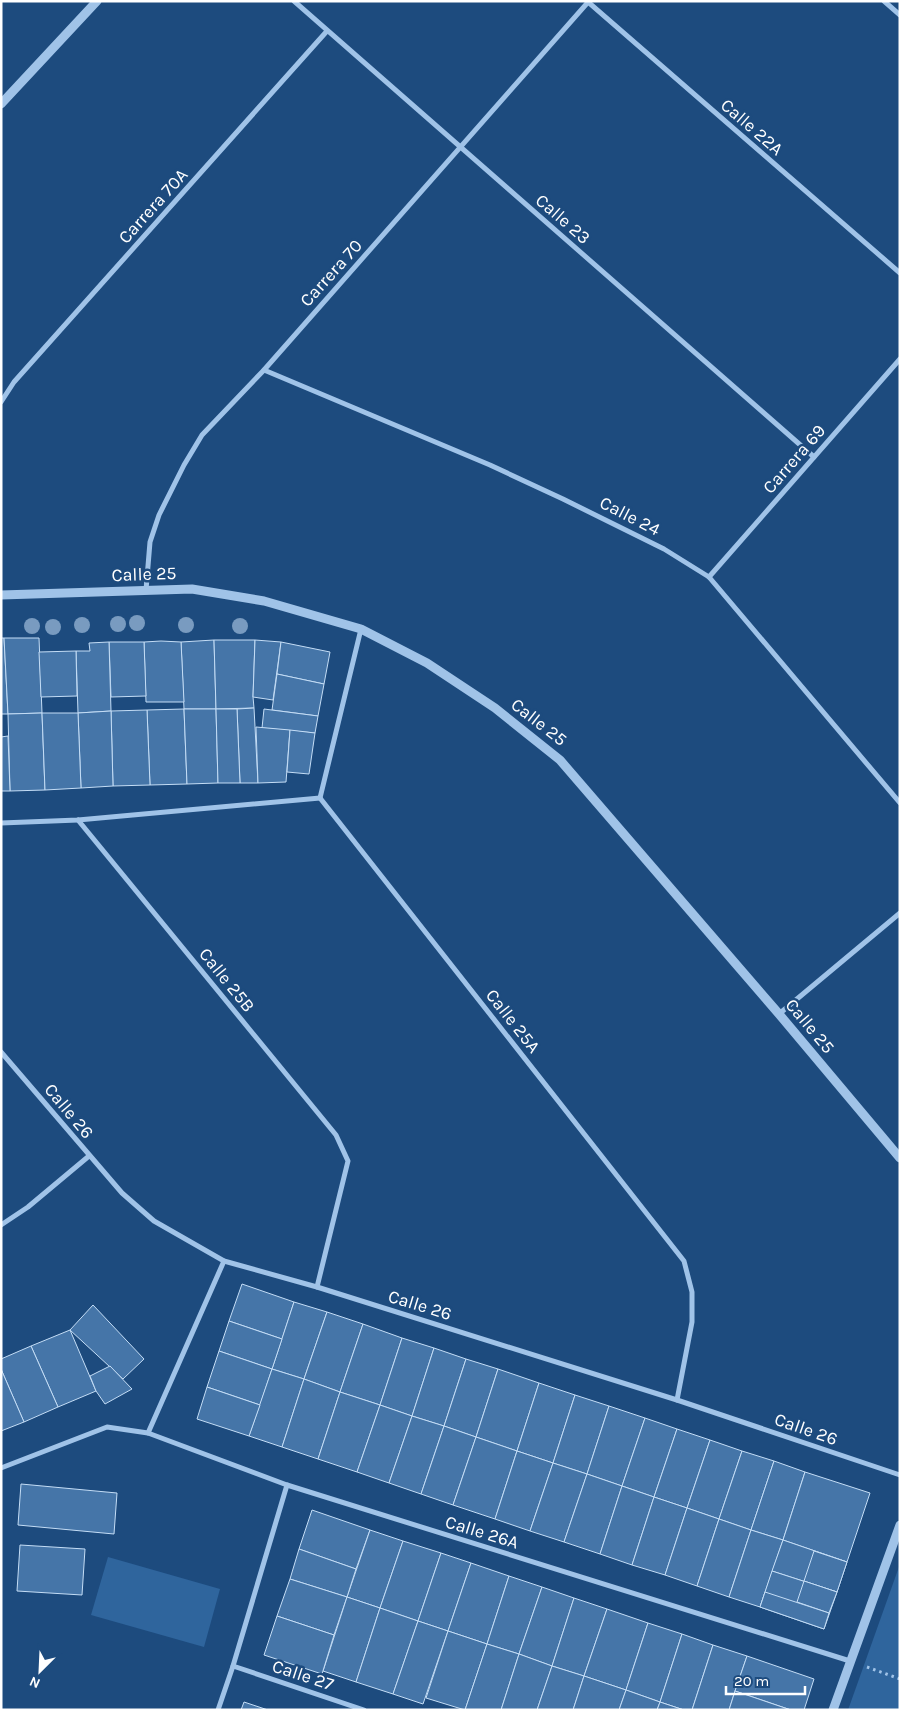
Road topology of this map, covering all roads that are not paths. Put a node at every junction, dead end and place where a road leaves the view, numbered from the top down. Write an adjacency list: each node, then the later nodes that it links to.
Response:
1 (96, 1): 7 (street)
2 (294, 1): 6 (street, Calle 23)
3 (884, 1): 5 (street)
4 (588, 2): 8 (street, Carrera 70); 9 (street, Calle 22A)
5 (900, 15)
6 (327, 31): 8 (street, Calle 23); 12 (street, Carrera 70A)
7 (1, 104)
8 (461, 148): 11 (street, Carrera 70); 13 (street, Calle 23)
9 (900, 272)
10 (900, 359): 13 (street, Carrera 69)
11 (264, 370): 14 (street, Calle 24); 15 (street, Carrera 70)
12 (1, 402)
13 (814, 458): 14 (street, Carrera 69)
14 (709, 577): 19 (street, Calle 24)
15 (146, 590): 16 (street, Calle 25); 17 (street, Calle 25)
16 (1, 595)
17 (361, 629): 18 (street); 23 (street, Calle 25)
18 (320, 798): 20 (street); 30 (street, Calle 25A)
19 (900, 803)
20 (78, 820): 21 (street); 29 (street, Calle 25B)
21 (1, 823)
22 (900, 913): 23 (street)
23 (779, 1014): 26 (street, Calle 25)
24 (1, 1052): 25 (street, Calle 26)
25 (89, 1156): 27 (street); 28 (street, Calle 26)
26 (900, 1158)
27 (1, 1225)
28 (224, 1261): 29 (street, Calle 26); 31 (street)
29 (317, 1287): 30 (street, Calle 26)
30 (676, 1400): 33 (street, Calle 26)
31 (148, 1434): 32 (street, Calle 26A); 34 (street, Calle 26A)
32 (1, 1468)
33 (900, 1475)
34 (287, 1485): 36 (street, Calle 26A); 37 (street)
35 (900, 1525): 36 (street)
36 (850, 1661): 40 (street)
37 (233, 1666): 38 (street); 39 (street, Calle 27)
38 (218, 1710)
39 (364, 1710)
40 (833, 1710)

